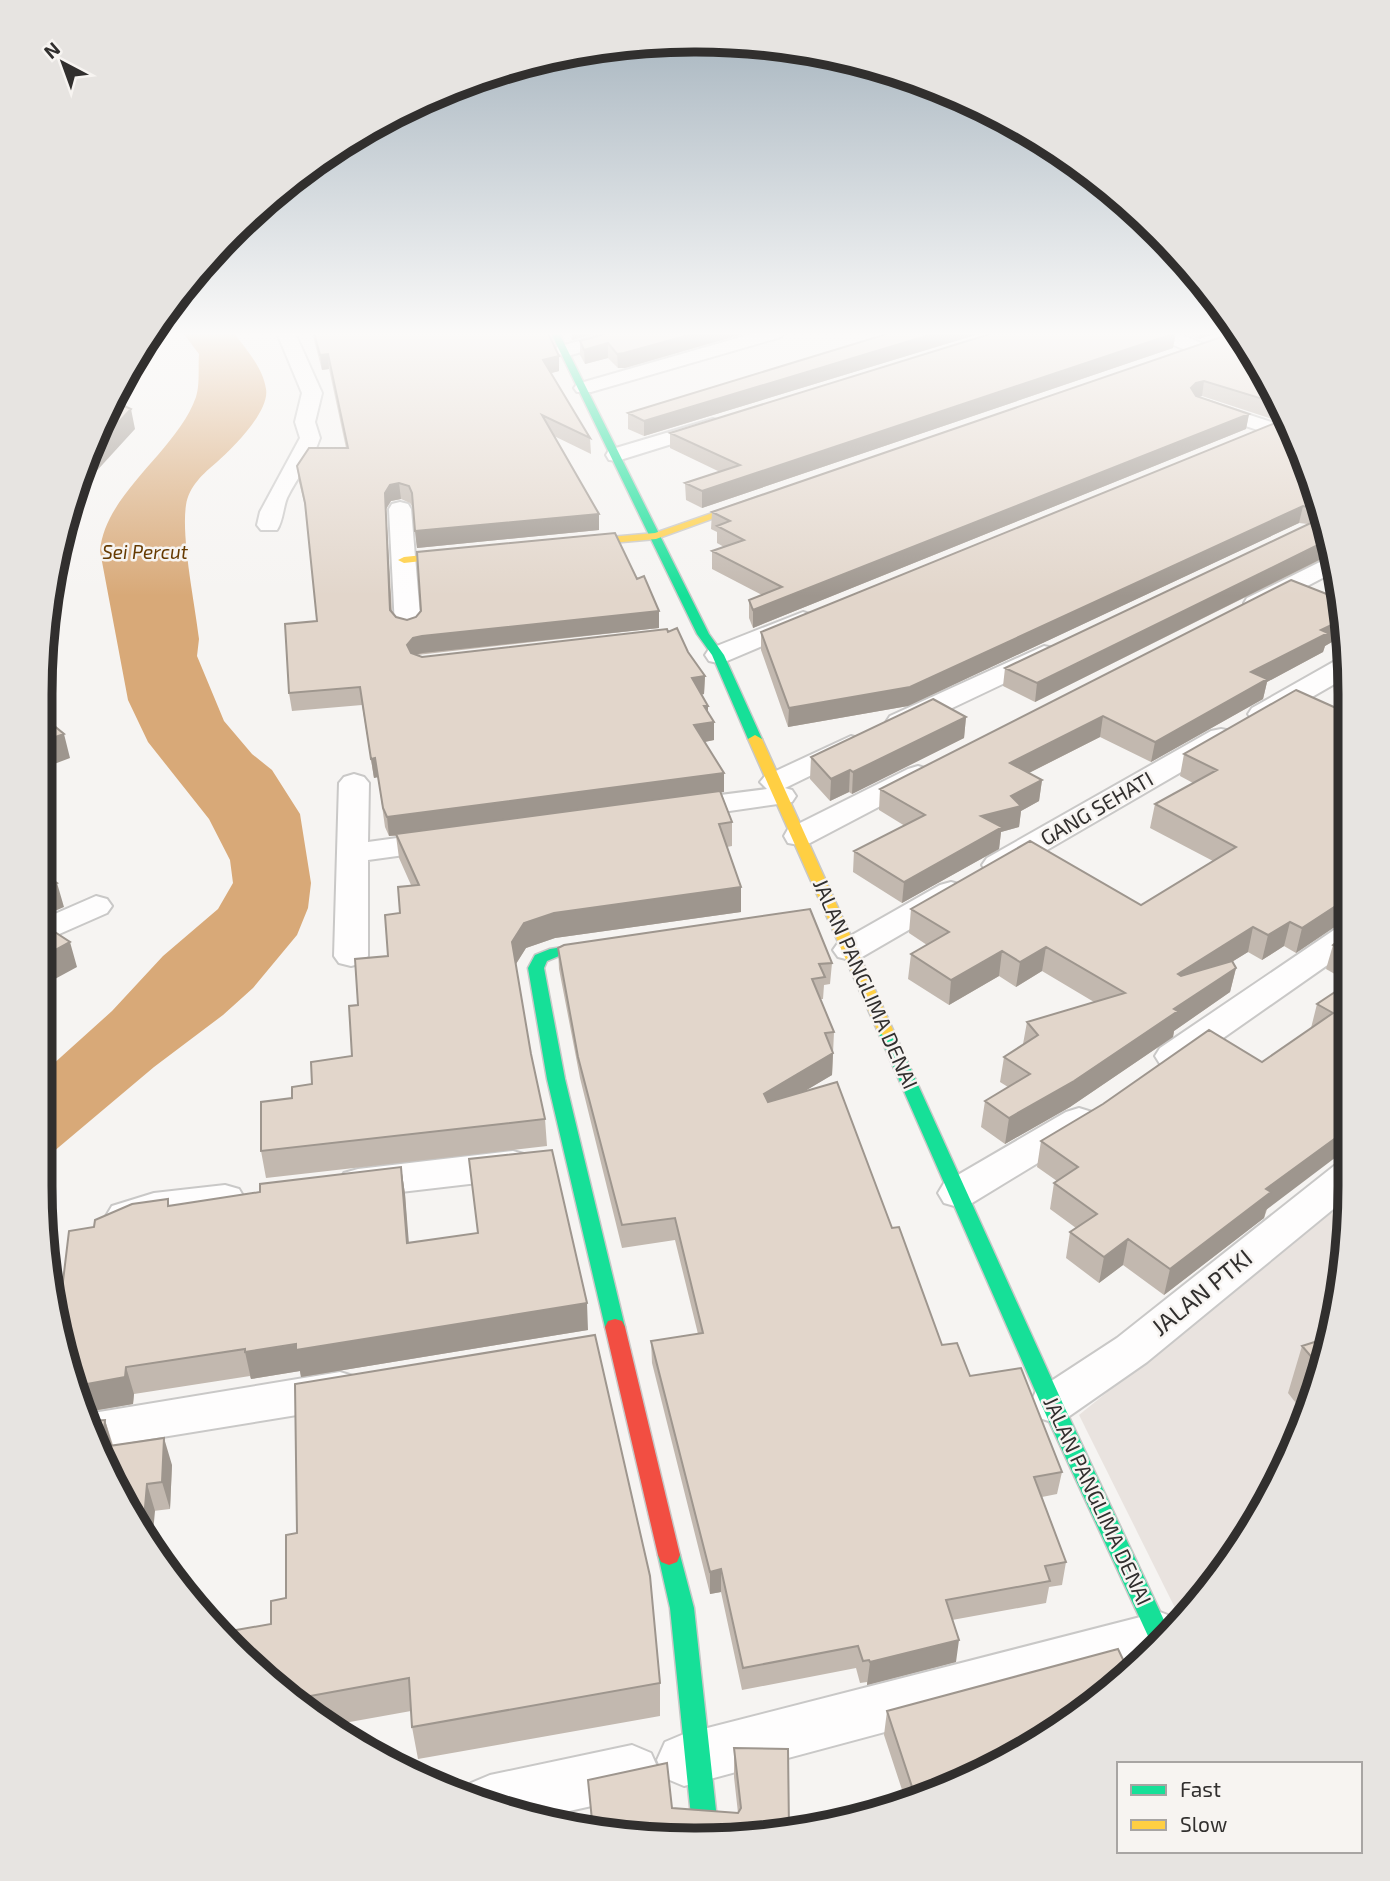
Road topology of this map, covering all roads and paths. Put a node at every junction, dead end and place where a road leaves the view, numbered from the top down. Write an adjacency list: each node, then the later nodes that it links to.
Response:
1 (305, 421): 11 (street)
2 (600, 421): 8 (main road, JALAN PANGLIMA DENAI)
3 (726, 421): 8 (street)
4 (1260, 421): 5 (street)
5 (1278, 425)
6 (1278, 427): 7 (street)
7 (1248, 440)
8 (617, 455): 12 (main road, JALAN PANGLIMA DENAI)
9 (772, 496): 12 (main road)
10 (400, 509): 15 (street)
11 (269, 525)
12 (656, 536): 13 (main road); 21 (main road, JALAN PANGLIMA DENAI)
13 (550, 546)
14 (483, 552): 15 (main road)
15 (404, 560): 19 (street)
16 (1325, 568): 18 (street)
17 (821, 613): 21 (street)
18 (1233, 615)
19 (408, 627)
20 (677, 636): 21 (street)
21 (710, 644): 26 (main road, JALAN PANGLIMA DENAI)
22 (1062, 645): 26 (street)
23 (1337, 672): 35 (street, GANG SEHATI)
24 (935, 767): 28 (street)
25 (354, 783): 30 (street)
26 (778, 789): 27 (street); 28 (main road, JALAN PANGLIMA DENAI)
27 (657, 812)
28 (799, 836): 35 (main road, JALAN PANGLIMA DENAI)
29 (463, 838): 30 (street)
30 (353, 853): 36 (street)
31 (96, 906): 32 (street)
32 (52, 927)
33 (626, 942): 39 (main road)
34 (1338, 943): 37 (street)
35 (850, 950): 42 (main road, JALAN PANGLIMA DENAI)
36 (351, 956)
37 (1141, 1078)
38 (1107, 1102): 42 (street)
39 (575, 1158): 41 (street); 50 (main road)
40 (1338, 1184): 46 (street, JALAN PTKI)
41 (317, 1188)
42 (958, 1193): 46 (main road, JALAN PANGLIMA DENAI)
43 (262, 1195): 44 (street)
44 (98, 1228)
45 (376, 1384): 47 (street)
46 (1052, 1404): 48 (main road, JALAN PANGLIMA DENAI)
47 (100, 1429)
48 (1158, 1631)
49 (1147, 1641): 50 (street)
50 (698, 1757): 51 (street); 52 (main road)
51 (504, 1799)
52 (705, 1828)

